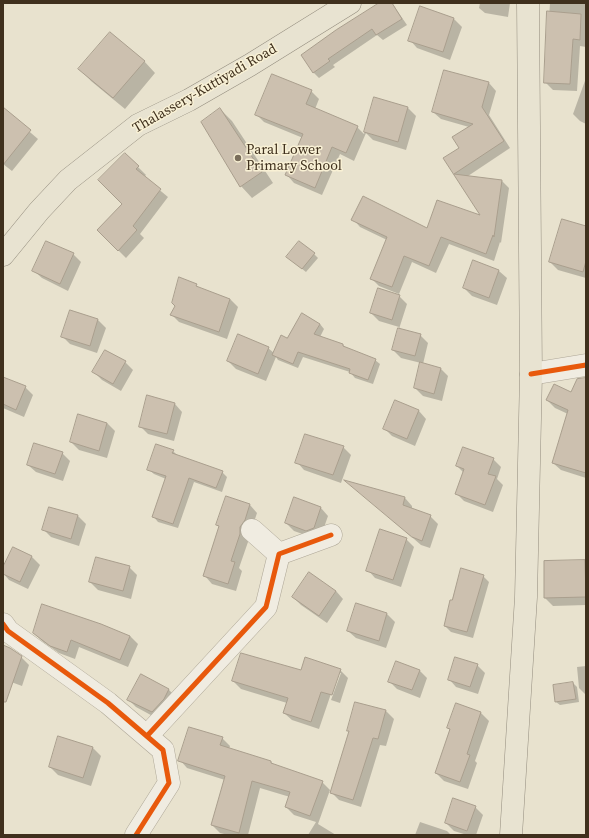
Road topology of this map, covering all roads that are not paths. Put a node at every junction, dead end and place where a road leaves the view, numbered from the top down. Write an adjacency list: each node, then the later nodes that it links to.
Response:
1 (350, 3): 3 (main road, Thalassery-Kuttiyadi Road)
2 (528, 3): 5 (main road)
3 (3, 255)
4 (586, 365): 5 (street)
5 (531, 374): 12 (main road)
6 (252, 530): 8 (street)
7 (331, 535): 8 (street)
8 (280, 554): 10 (street)
9 (3, 624): 10 (street)
10 (146, 736): 11 (street)
11 (136, 835)
12 (511, 835)

